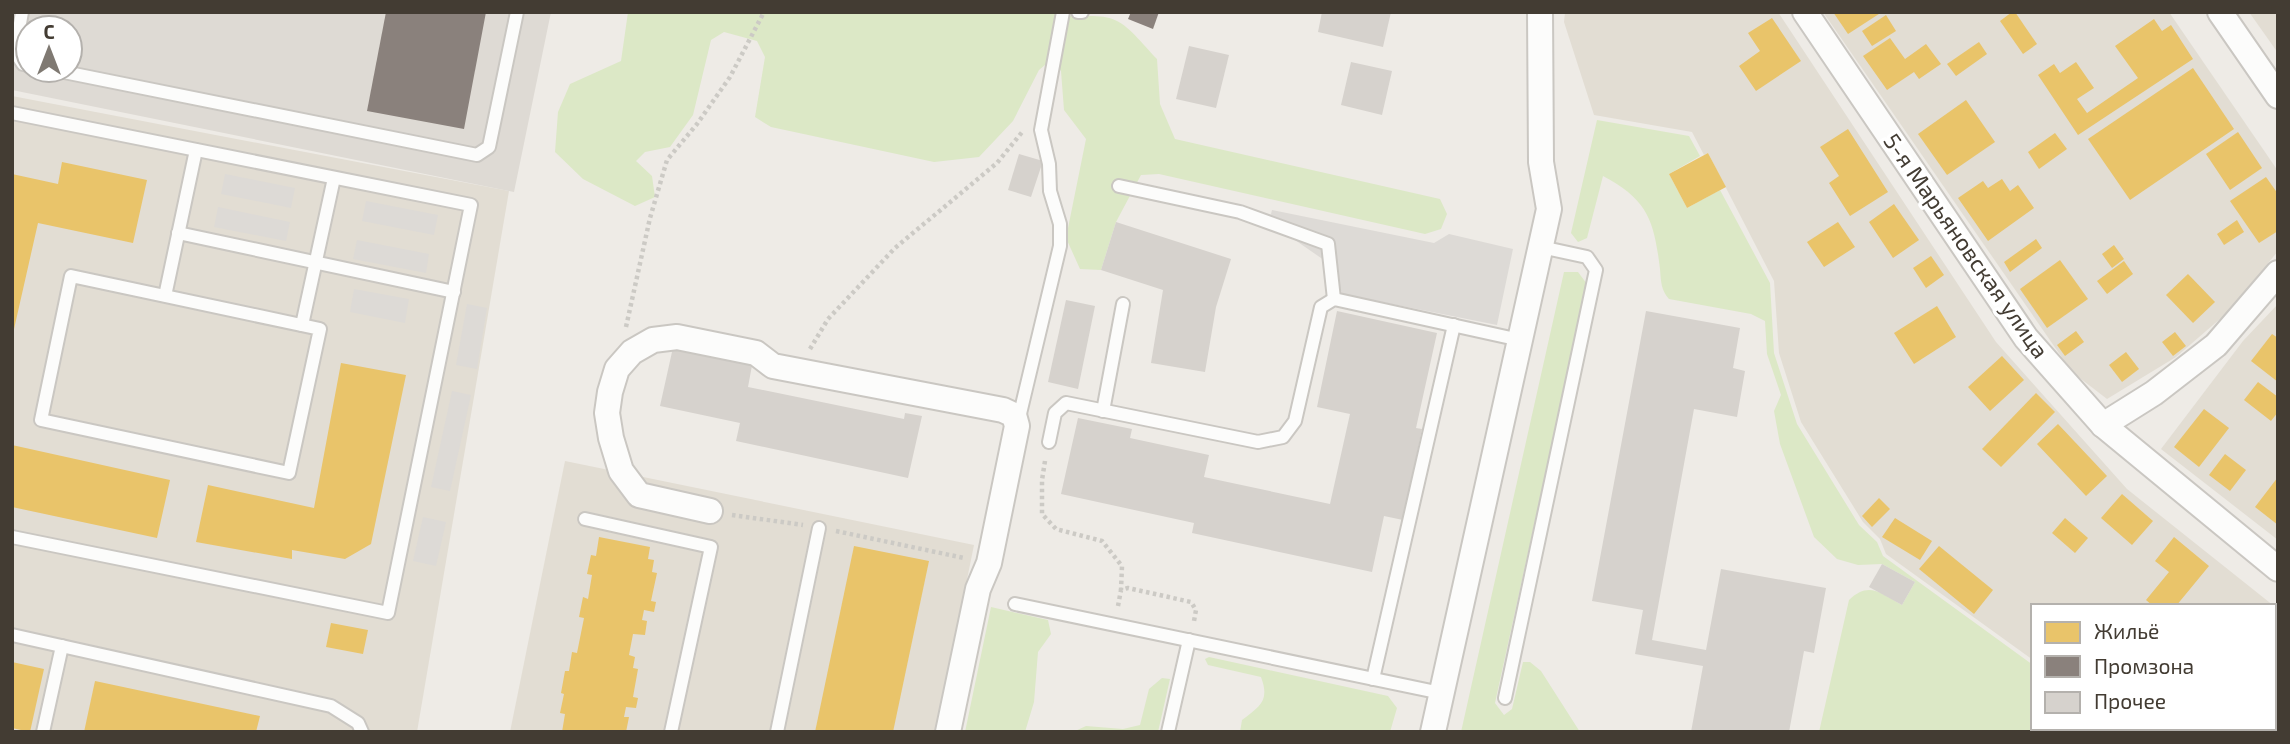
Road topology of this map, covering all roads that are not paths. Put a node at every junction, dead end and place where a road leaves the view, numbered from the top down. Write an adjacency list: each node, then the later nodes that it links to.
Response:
1 (517, 12): 6 (lane)
2 (1063, 12): 25 (lane)
3 (1540, 12): 13 (street)
4 (1805, 12): 24 (street, 5-я Марьяновская улица)
5 (2220, 12): 7 (street)
6 (84, 76)
7 (2278, 96)
8 (12, 113): 9 (lane)
9 (196, 150): 10 (lane); 12 (lane)
10 (334, 178): 14 (lane); 16 (lane)
11 (1119, 186): 18 (lane)
12 (178, 233): 14 (lane); 17 (lane)
13 (1541, 247): 22 (street); 38 (lane)
14 (316, 262): 16 (lane); 20 (lane)
15 (2278, 274): 24 (street)
16 (454, 292): 30 (lane)
17 (165, 296): 20 (lane); 20 (lane)
18 (1334, 299): 21 (lane); 23 (lane)
19 (1123, 304): 23 (lane)
20 (302, 325)
21 (1454, 325): 22 (lane); 36 (lane)
22 (1520, 340): 37 (street)
23 (1103, 411): 26 (lane)
24 (2103, 425): 31 (street, 5-я Марьяновская улица)
25 (1017, 426): 27 (street); 43 (street)
26 (1049, 442)
27 (710, 512)
28 (585, 519): 41 (lane)
29 (819, 528): 42 (lane)
30 (12, 537)
31 (2278, 569)
32 (1015, 604): 34 (lane)
33 (12, 635): 35 (lane)
34 (1189, 640): 36 (lane); 44 (lane)
35 (62, 646): 39 (lane); 40 (lane)
36 (1373, 679): 37 (lane)
37 (1441, 693): 45 (street)
38 (1505, 698)
39 (43, 732)
40 (362, 732)
41 (671, 732)
42 (777, 732)
43 (948, 732)
44 (1168, 732)
45 (1433, 732)

